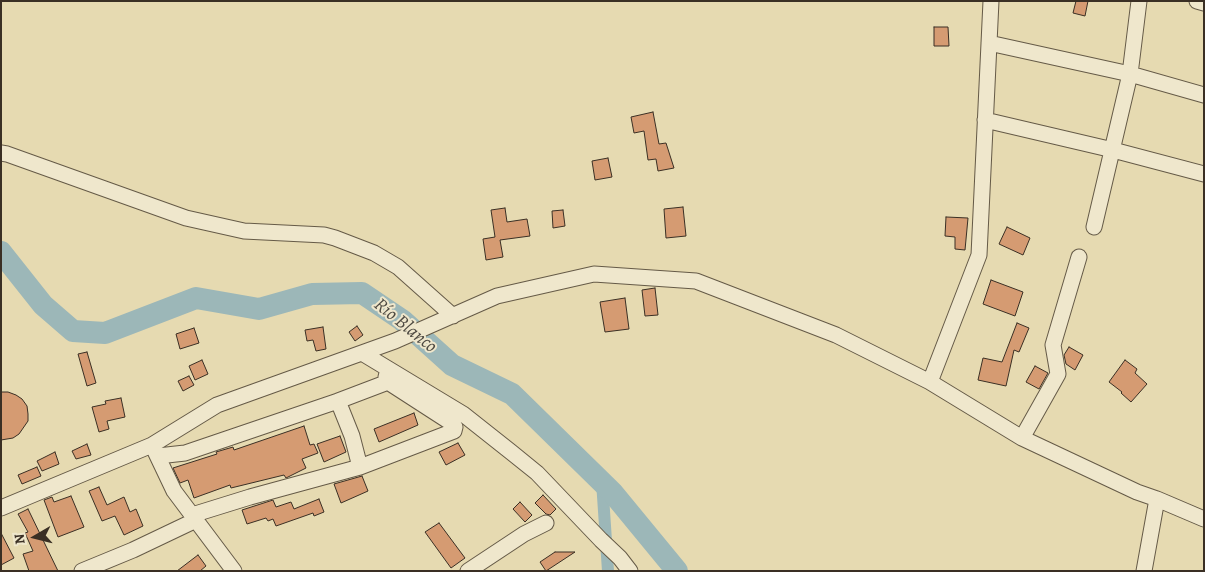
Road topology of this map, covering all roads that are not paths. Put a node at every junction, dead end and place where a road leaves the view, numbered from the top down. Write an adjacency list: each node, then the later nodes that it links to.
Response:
1 (991, 1): 5 (street)
2 (1139, 1): 6 (street)
3 (1197, 1): 4 (street)
4 (1204, 3)
5 (989, 43): 6 (street); 8 (street)
6 (1130, 74): 7 (street); 9 (street)
7 (1204, 95)
8 (985, 120): 9 (street); 17 (street)
9 (1113, 150): 11 (street); 12 (street)
10 (1, 153): 14 (street)
11 (1204, 174)
12 (1094, 227)
13 (1079, 257): 19 (street)
14 (447, 318): 15 (street); 17 (street)
15 (362, 353): 16 (street); 20 (street)
16 (388, 376): 18 (street); 21 (street); 30 (street)
17 (930, 382): 19 (street)
18 (338, 401): 20 (street); 21 (street)
19 (1022, 438): 22 (street)
20 (155, 450): 23 (street); 24 (street)
21 (360, 467): 24 (street)
22 (1157, 499): 25 (street); 31 (street)
23 (1, 508)
24 (194, 518): 27 (street); 28 (street)
25 (1204, 519)
26 (546, 523): 29 (street)
27 (228, 569)
28 (82, 571)
29 (468, 571)
30 (630, 571)
31 (1144, 571)

